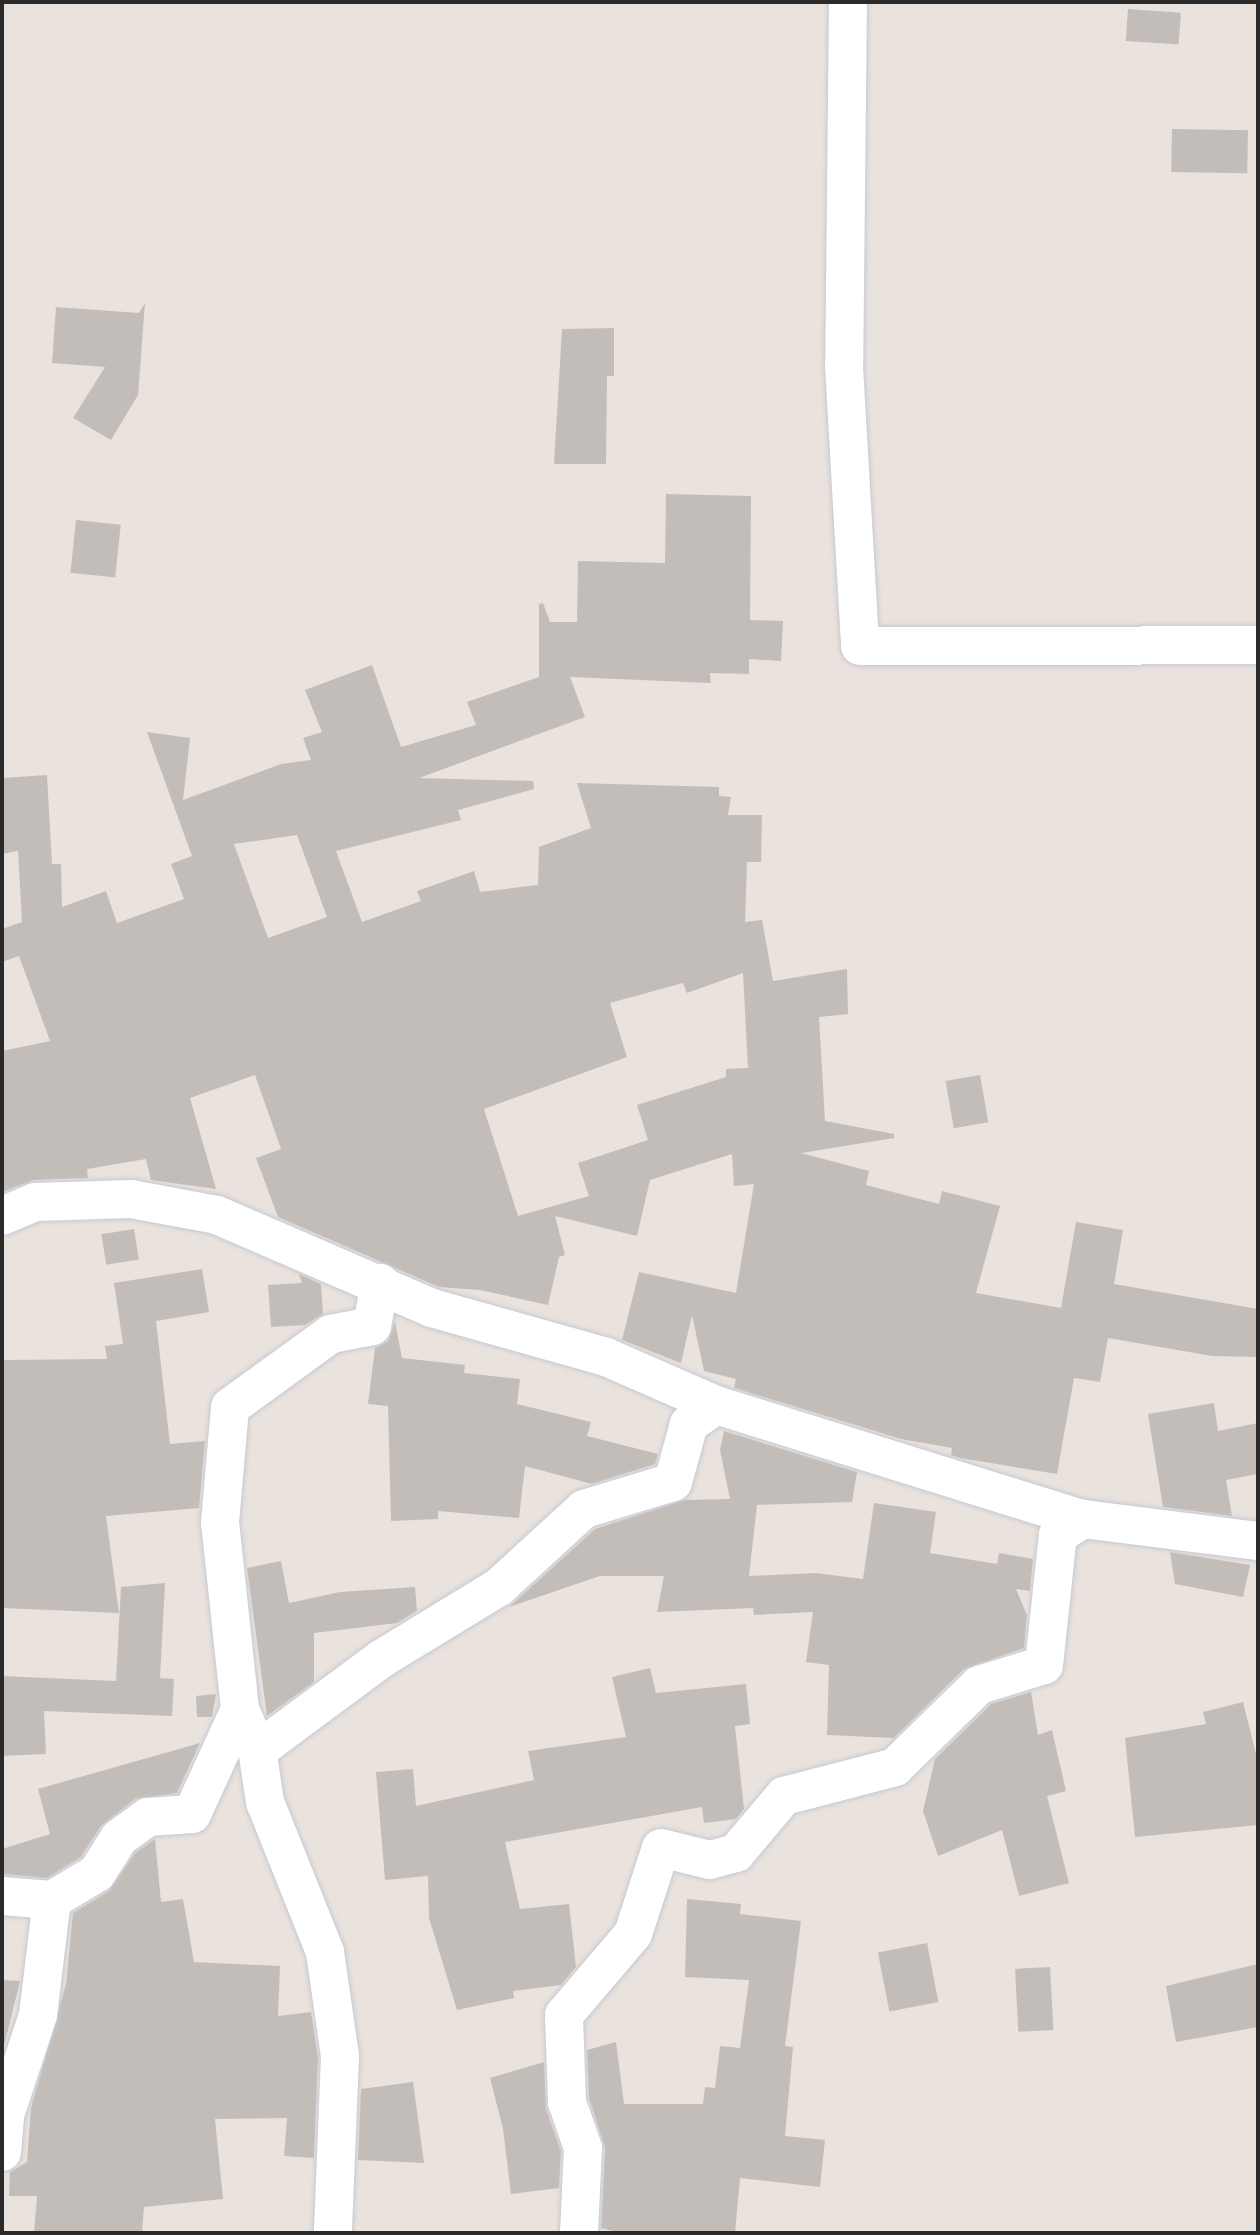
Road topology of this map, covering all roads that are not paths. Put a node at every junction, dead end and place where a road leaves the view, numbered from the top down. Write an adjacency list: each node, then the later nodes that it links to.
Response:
1 (848, 2): 2 (street)
2 (1258, 645)
3 (2, 1216): 4 (street)
4 (380, 1283): 5 (street); 8 (street)
5 (716, 1405): 6 (street); 9 (street)
6 (1083, 1519): 7 (street); 14 (street)
7 (1258, 1541)
8 (240, 1709): 9 (street); 11 (street)
9 (257, 1749): 13 (street)
10 (2, 1896): 11 (street)
11 (52, 1900): 12 (street)
12 (2, 2152)
13 (333, 2233)
14 (579, 2233)

